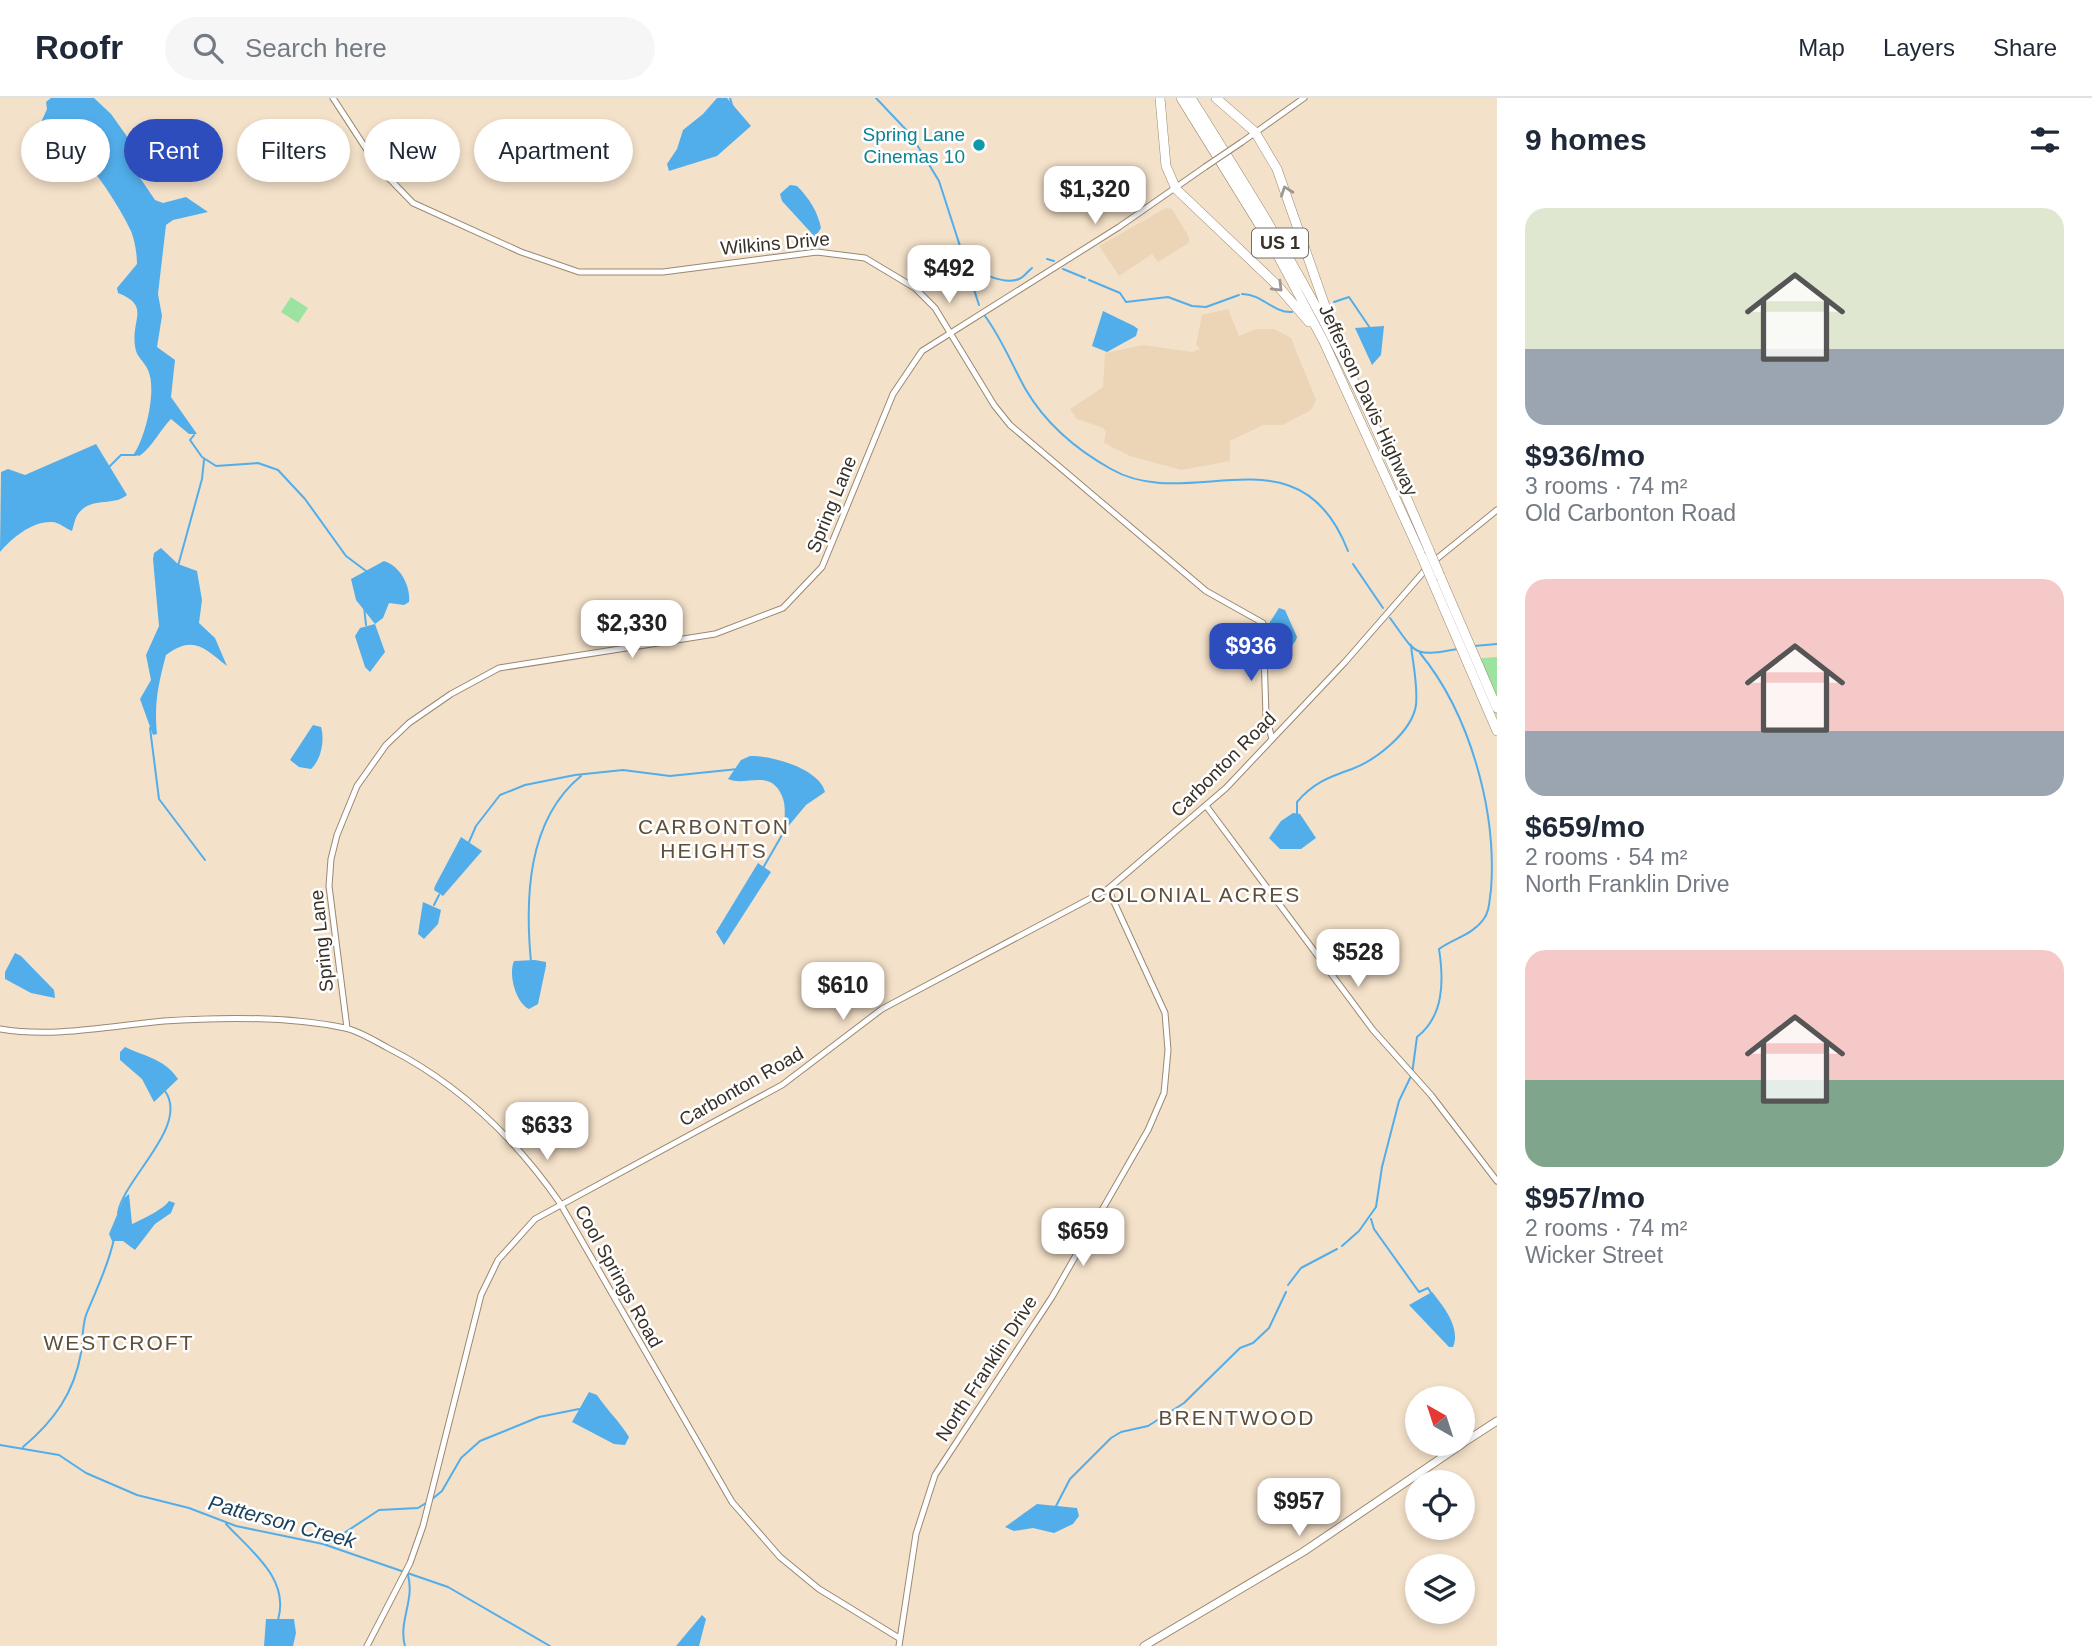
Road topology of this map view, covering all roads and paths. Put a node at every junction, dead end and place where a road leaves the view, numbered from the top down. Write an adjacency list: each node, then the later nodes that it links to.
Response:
1 (333, 98): 9 (street, Wilkins Drive)
2 (1160, 98): 8 (highway)
3 (1181, 98): 10 (highway, Jefferson Davis Highway / US 1)
4 (1191, 98): 11 (highway, Jefferson Davis Highway / US 1)
5 (1216, 98): 7 (highway)
6 (1304, 98): 7 (street, Spring Lane)
7 (1255, 132): 8 (street, Spring Lane, bridge); 11 (highway, one-way to 7)
8 (1176, 189): 9 (street, Spring Lane); 10 (highway, one-way to 10)
9 (951, 331): 17 (street, Wilkins Drive); 21 (street, Spring Lane)
10 (1324, 342): 13 (highway, Jefferson Davis Highway / US 1)
11 (1359, 393): 13 (highway, Jefferson Davis Highway / US 1)
12 (1497, 510): 17 (street, Carbonton Road)
13 (1425, 554): 14 (highway, Jefferson Davis Highway / US 1, bridge)
14 (1437, 579): 15 (highway, Jefferson Davis Highway / US 1); 16 (highway, Jefferson Davis Highway / US 1)
15 (1497, 708)
16 (1497, 731)
17 (1272, 739): 18 (street, Carbonton Road)
18 (1207, 807): 19 (street, Carbonton Road); 22 (street)
19 (1108, 889): 23 (street, Carbonton Road); 27 (street, North Franklin Drive)
20 (0, 1028): 21 (street, Cool Springs Road)
21 (347, 1028): 23 (street, Cool Springs Road)
22 (1497, 1181)
23 (560, 1203): 27 (street, Cool Springs Road); 28 (street, Carbonton Road)
24 (1497, 1421): 25 (main road)
25 (1475, 1435)
26 (1443, 1456): 30 (main road)
27 (899, 1638): 29 (street, North Franklin Drive)
28 (367, 1646)
29 (899, 1646)
30 (1144, 1646)

